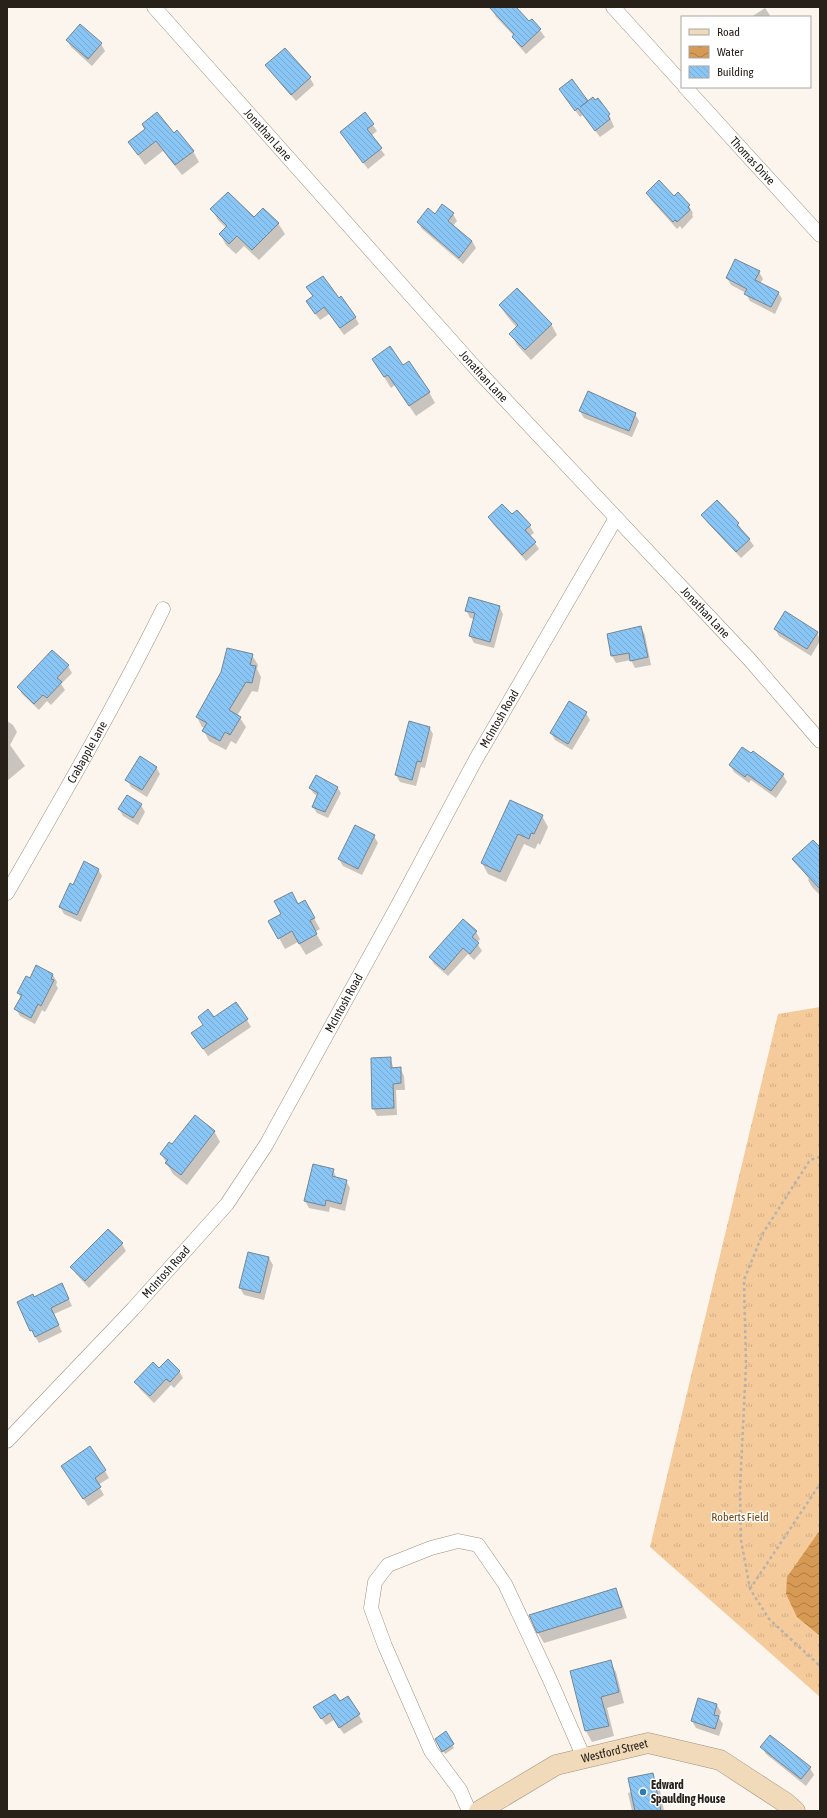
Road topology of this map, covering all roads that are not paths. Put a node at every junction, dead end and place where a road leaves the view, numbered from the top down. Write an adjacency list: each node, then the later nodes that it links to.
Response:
1 (154, 7): 6 (street, Jonathan Lane)
2 (613, 7): 3 (street)
3 (681, 82)
4 (687, 88): 5 (street, Thomas Drive)
5 (820, 235)
6 (616, 518): 8 (street, Jonathan Lane); 10 (street, McIntosh Road)
7 (163, 609): 9 (street, Crabapple Lane)
8 (820, 741)
9 (7, 893)
10 (7, 1441)
11 (584, 1758): 12 (street); 13 (main road, Westford Street); 14 (main road, Westford Street)
12 (470, 1811)
13 (479, 1811)
14 (795, 1811)

